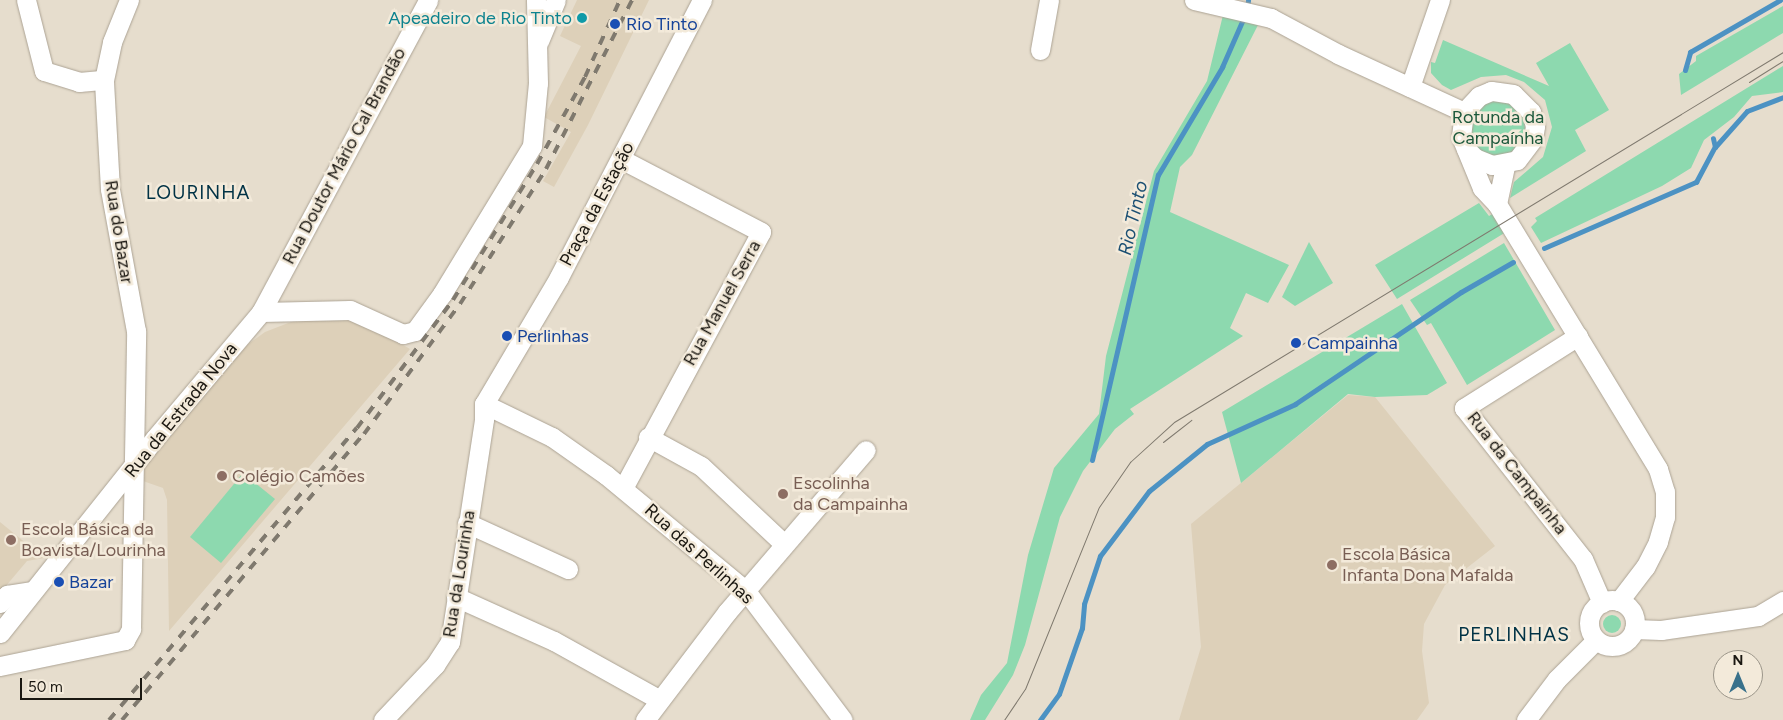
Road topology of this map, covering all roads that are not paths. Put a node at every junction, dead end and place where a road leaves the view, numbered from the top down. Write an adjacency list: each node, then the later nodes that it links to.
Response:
1 (26, 0): 12 (street)
2 (129, 0): 12 (street, Rua do Bazar)
3 (428, 0): 19 (street, Rua Doutor Mário Cal Brandão)
4 (536, 0): 10 (street)
5 (556, 0): 10 (street)
6 (702, 0): 16 (street, Praça da Estação)
7 (1049, 0): 11 (street)
8 (1194, 0): 13 (street)
9 (1440, 0): 13 (street)
10 (537, 46): 19 (street)
11 (1040, 50)
12 (104, 80): 24 (street, Rua do Bazar)
13 (1410, 87): 14 (street)
14 (1464, 112): 15 (street); 17 (street)
15 (1466, 149): 17 (street); 18 (street)
16 (621, 159): 21 (street, Praça da Estação); 22 (street, Rua Manuel Serra)
17 (1505, 165): 18 (street)
18 (1497, 204): 20 (street)
19 (261, 312): 24 (street, Rua da Estrada Nova)
20 (1578, 336): 33 (street); 33 (street, Rua da Campaínha)
21 (484, 404): 25 (street, Rua das Perlinhas); 26 (street, Rua da Lourinha)
22 (648, 437): 25 (street, Rua Manuel Serra); 27 (street)
23 (866, 450): 27 (street)
24 (133, 468): 29 (street, Rua da Estrada Nova); 38 (street, Rua do Bazar)
25 (623, 488): 30 (street, Rua das Perlinhas)
26 (467, 523): 28 (street); 31 (street, Rua da Lourinha)
27 (784, 544): 30 (street)
28 (568, 569)
29 (34, 591): 34 (street); 36 (street, Rua da Estrada Nova)
30 (746, 591): 39 (street); 42 (street, Rua das Perlinhas)
31 (456, 597): 39 (street); 40 (street, Rua da Lourinha)
32 (1783, 601): 35 (street)
33 (1610, 602): 35 (street); 37 (street)
34 (0, 604)
35 (1634, 629): 37 (street)
36 (0, 633)
37 (1596, 640): 43 (street)
38 (0, 666)
39 (658, 699): 41 (street)
40 (382, 720)
41 (645, 720)
42 (843, 720)
43 (1526, 720)

